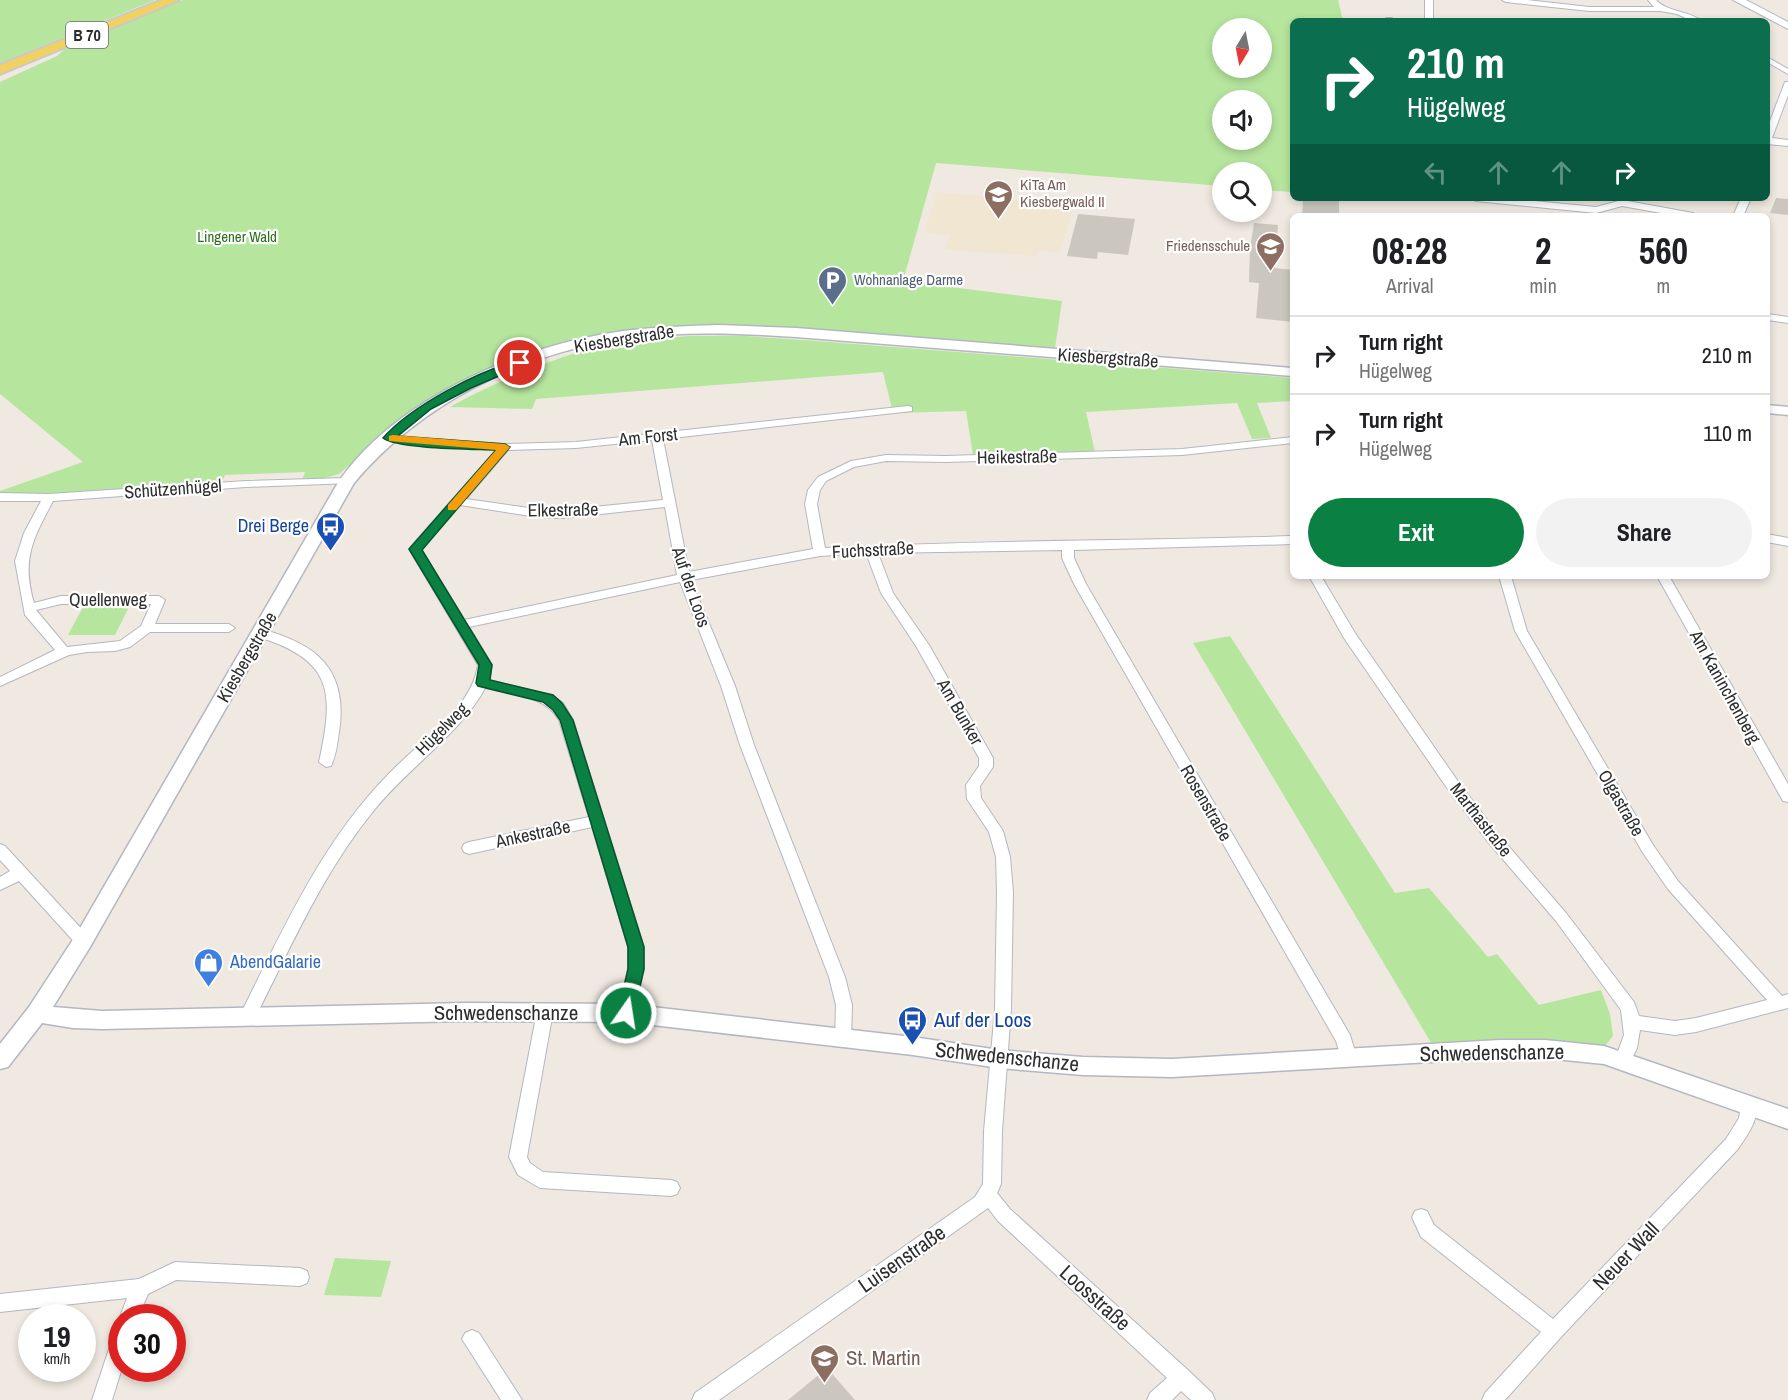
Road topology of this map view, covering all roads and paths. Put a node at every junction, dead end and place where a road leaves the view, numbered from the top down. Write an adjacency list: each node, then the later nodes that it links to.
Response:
1 (173, 0): 11 (main road, B 70)
2 (1429, 0): 7 (street)
3 (1506, 0): 6 (street)
4 (1652, 0): 6 (street)
5 (1738, 0): 9 (main road)
6 (1660, 9): 8 (street)
7 (1429, 18)
8 (1691, 18)
9 (1788, 26)
10 (1770, 61): 12 (street)
11 (0, 70)
12 (1788, 72)
13 (1788, 84): 14 (street)
14 (1770, 129)
15 (1770, 141): 16 (street)
16 (1788, 143)
17 (1506, 201): 20 (street)
18 (1612, 201): 20 (street)
19 (1647, 202): 20 (street); 21 (street)
20 (1616, 203)
21 (1683, 213)
22 (1770, 317): 23 (street)
23 (1788, 320)
24 (1290, 372): 29 (street, Kiesbergstraße)
25 (908, 409): 28 (street, Am Forst)
26 (1770, 409): 27 (street)
27 (1788, 411)
28 (657, 436): 31 (street, Am Forst); 36 (street, Auf der Loos)
29 (388, 438): 31 (street, Am Forst); 32 (street, Kiesbergstraße)
30 (1290, 440): 42 (street, Heikestraße)
31 (505, 447): 35 (street)
32 (347, 481): 34 (street, Schützenhügel); 51 (street, Kiesbergstraße)
33 (0, 497): 34 (street, Schützenhügel)
34 (50, 498): 47 (street)
35 (458, 501): 36 (street, Elkestraße); 48 (street)
36 (668, 502): 43 (street, Auf der Loos)
37 (1770, 539): 39 (street)
38 (1290, 540): 40 (street, Fuchsstraße)
39 (1788, 542)
40 (1068, 546): 41 (street, Fuchsstraße); 70 (street, Rosenstraße)
41 (870, 549): 42 (street, Fuchsstraße); 71 (street, Am Bunker)
42 (820, 552): 43 (street, Fuchsstraße)
43 (684, 577): 48 (street, Fuchsstraße); 69 (street, Auf der Loos)
44 (1317, 579): 68 (street, Marthastraße)
45 (1506, 579): 63 (street, Olgastraße)
46 (1665, 579): 56 (street, Am Kaninchenberg)
47 (28, 608): 49 (street, Quellenweg); 52 (street)
48 (461, 625): 54 (street)
49 (147, 628): 50 (street, Quellenweg); 52 (street, Quellenweg)
50 (229, 628)
51 (261, 633): 55 (street); 62 (street, Kiesbergstraße)
52 (64, 652): 53 (street, Quellenweg)
53 (0, 682)
54 (483, 683): 57 (street, Ankestraße); 67 (street, Hügelweg)
55 (326, 762)
56 (1788, 797)
57 (597, 821): 58 (street, Ankestraße); 66 (street, Ankestraße)
58 (469, 848)
59 (0, 850): 60 (street)
60 (20, 873): 61 (street); 62 (street)
61 (0, 884)
62 (83, 941): 65 (street, Kiesbergstraße)
63 (1783, 1002): 68 (street)
64 (545, 1012): 66 (street, Schwedenschanze); 67 (street, Schwedenschanze); 76 (street)
65 (37, 1013): 67 (street, Schwedenschanze); 72 (street, Kiesbergstraße)
66 (626, 1013): 69 (street, Schwedenschanze)
67 (247, 1017)
68 (1634, 1022): 73 (street)
69 (843, 1040): 71 (street, Schwedenschanze)
70 (1349, 1058): 71 (street, Schwedenschanze); 73 (street, Schwedenschanze)
71 (999, 1059): 77 (street)
72 (0, 1060)
73 (1622, 1062): 74 (street, Schwedenschanze)
74 (1748, 1106): 75 (street, Schwedenschanze); 83 (street, Neuer Wall)
75 (1788, 1119)
76 (671, 1188)
77 (988, 1194): 85 (street, Loosstraße); 89 (street, Luisenstraße)
78 (1421, 1217): 83 (street)
79 (300, 1278): 80 (street)
80 (141, 1288): 81 (street); 82 (street)
81 (0, 1303)
82 (134, 1304)
83 (1554, 1332): 92 (street, Neuer Wall)
84 (472, 1339): 88 (street)
85 (1182, 1378): 90 (street); 91 (street, Loosstraße)
86 (108, 1382): 87 (street)
87 (102, 1400)
88 (512, 1400)
89 (702, 1400)
90 (1157, 1400)
91 (1205, 1400)
92 (1492, 1400)

